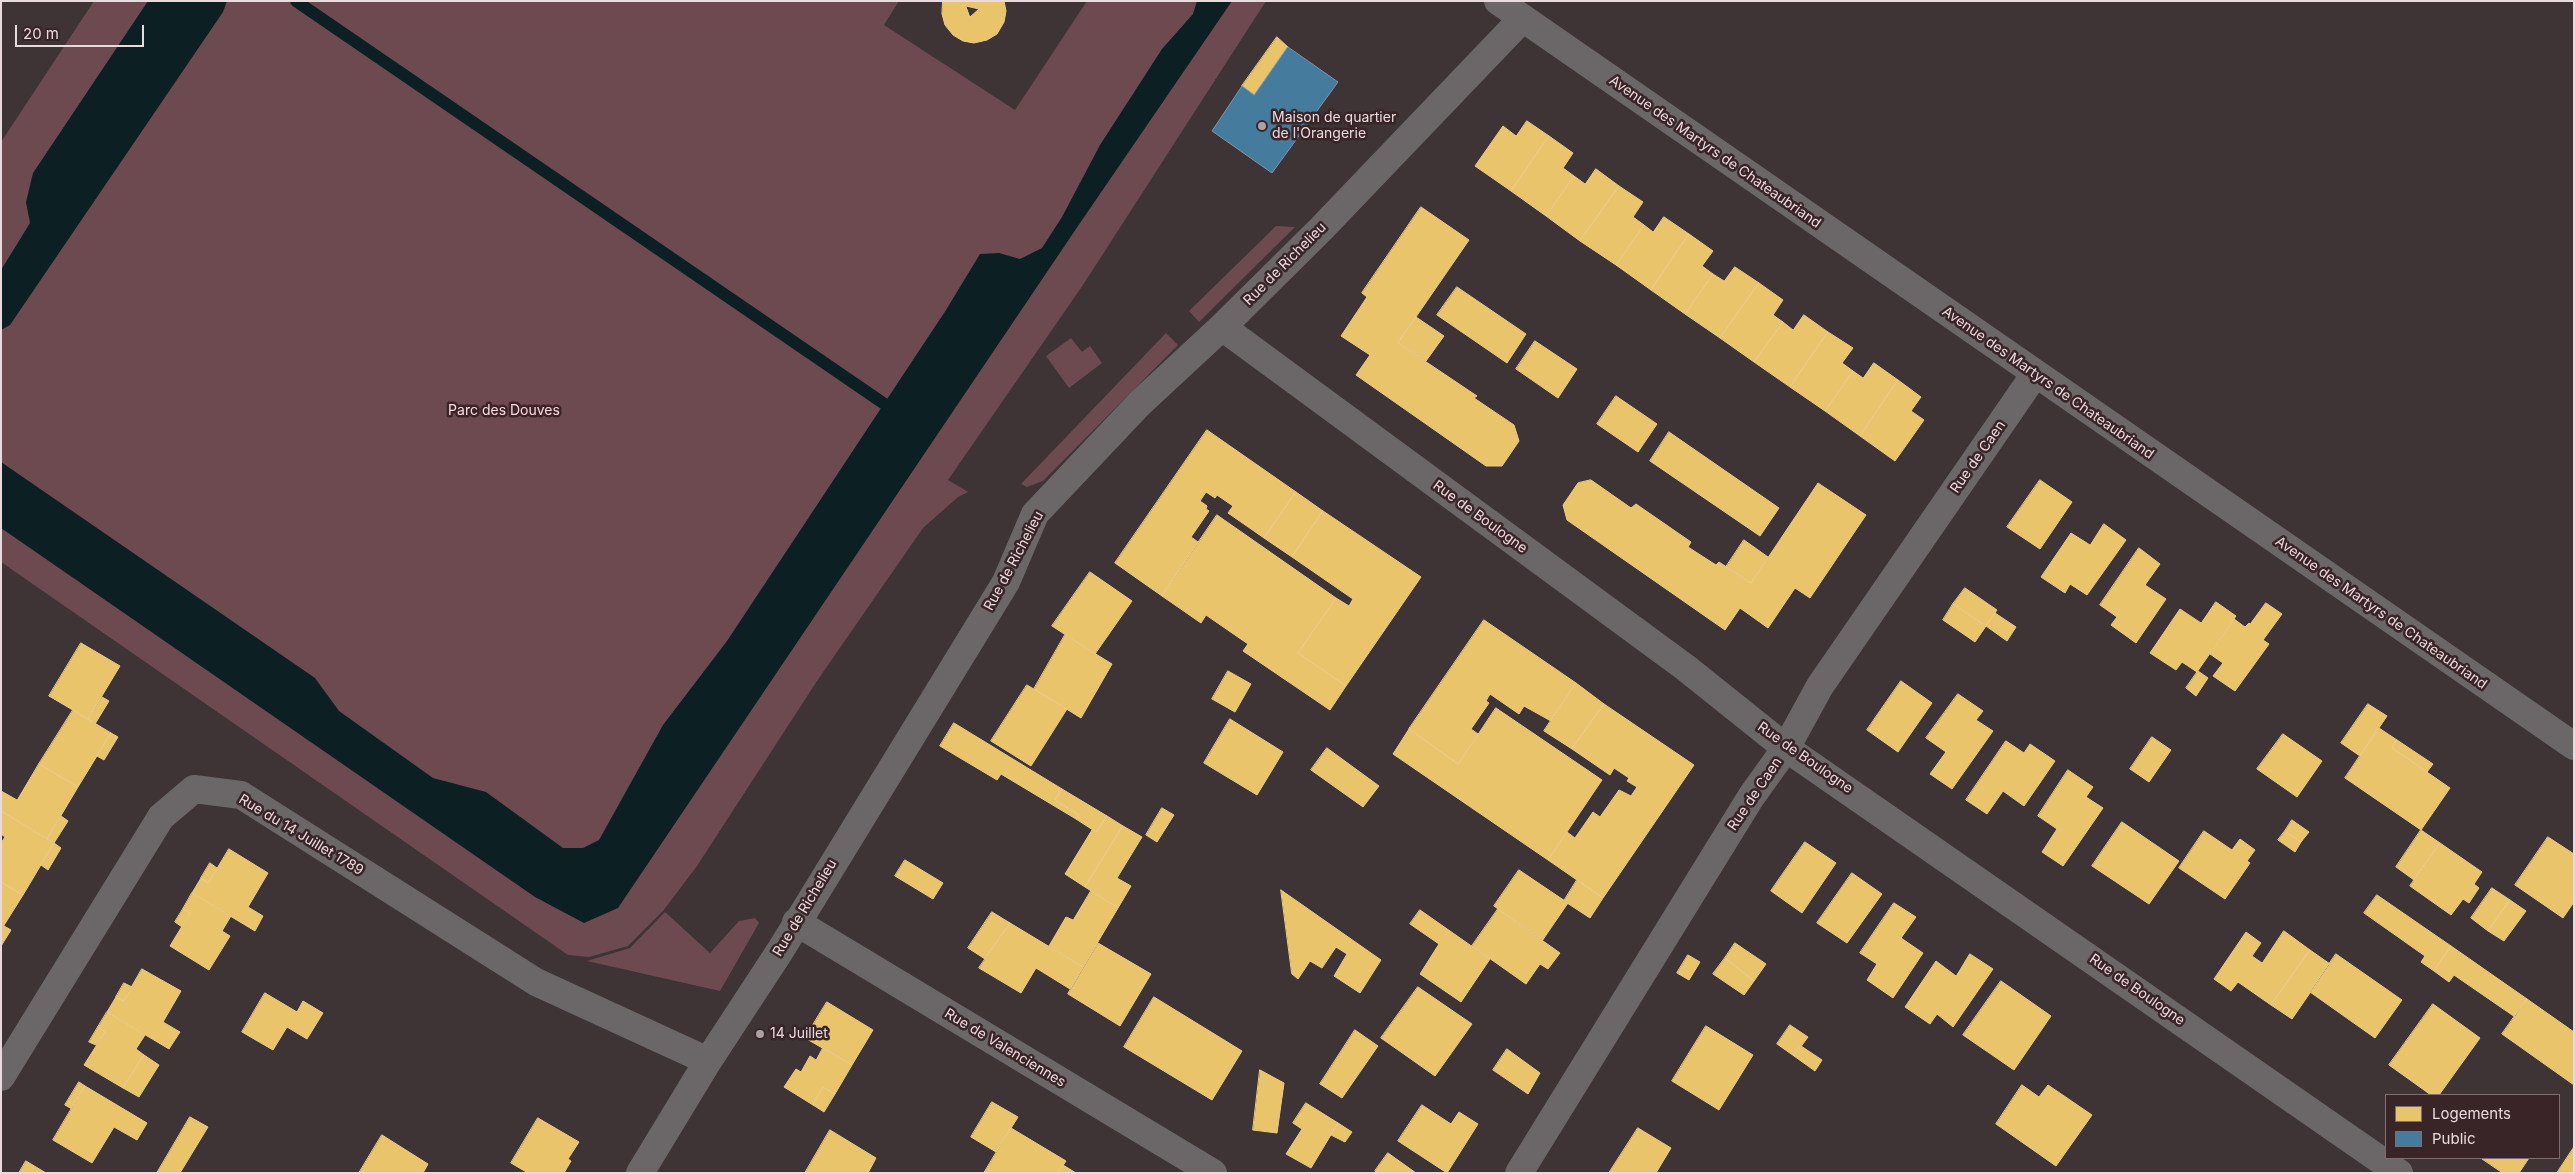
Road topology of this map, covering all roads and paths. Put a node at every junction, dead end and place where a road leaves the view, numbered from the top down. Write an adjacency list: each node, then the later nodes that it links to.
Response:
1 (1498, 1): 2 (street, Avenue des Martyrs de Chateaubriand)
2 (1523, 18): 3 (street, Rue de Richelieu); 4 (street, Avenue des Martyrs de Chateaubriand)
3 (1222, 328): 6 (street, Rue de Boulogne); 7 (street, Rue de Richelieu)
4 (2035, 374): 5 (street, Avenue des Martyrs de Chateaubriand); 6 (street, Rue de Caen)
5 (2574, 746)
6 (1786, 748): 12 (street, Rue de Caen); 13 (street, Rue de Boulogne)
7 (796, 922): 8 (street, Rue de Richelieu); 11 (street, Rue de Valenciennes)
8 (708, 1061): 9 (street, Rue du 14 Juillet 1789); 10 (street, Rue de Richelieu)
9 (1, 1077)
10 (640, 1173)
11 (1213, 1173)
12 (1519, 1173)
13 (2399, 1173)

